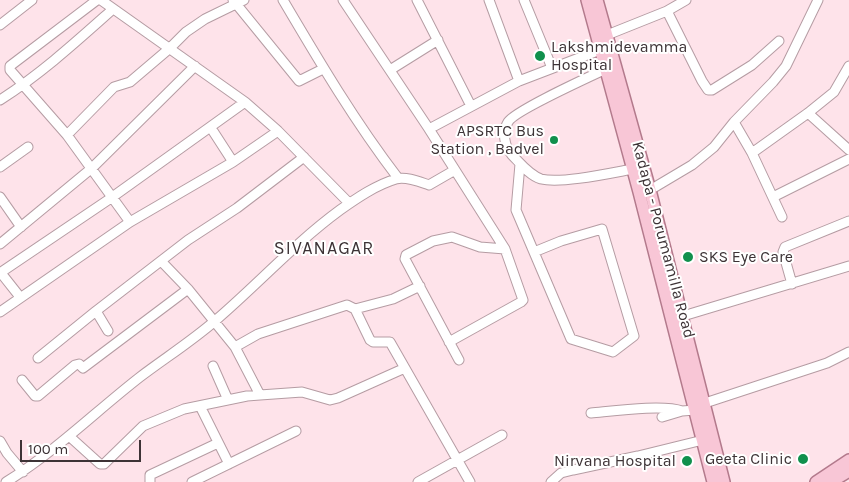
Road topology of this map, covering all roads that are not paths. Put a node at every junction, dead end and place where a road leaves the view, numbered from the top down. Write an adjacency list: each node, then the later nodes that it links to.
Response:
1 (32, 0): 16 (street)
2 (99, 0): 14 (street); 29 (street)
3 (244, 0): 13 (street)
4 (283, 0): 24 (street)
5 (343, 0): 27 (street)
6 (417, 0): 18 (street)
7 (488, 0): 28 (street)
8 (524, 0): 25 (street)
9 (587, 0): 21 (main road)
10 (597, 0): 17 (main road, Kadapa - Porumamilla Road)
11 (686, 0): 15 (street)
12 (818, 0): 34 (street)
13 (234, 2): 20 (street); 24 (street)
14 (113, 9): 20 (street); 29 (street)
15 (667, 11): 17 (street); 19 (street)
16 (0, 26)
17 (607, 35): 51 (main road, Kadapa - Porumamilla Road)
18 (438, 40): 27 (street); 32 (street)
19 (779, 41)
20 (170, 48): 22 (street); 38 (street)
21 (600, 50): 25 (street); 26 (main road)
22 (195, 66): 31 (street); 47 (street)
23 (849, 66): 33 (street)
24 (323, 68): 50 (street)
25 (552, 68): 28 (street)
26 (606, 69): 45 (street); 48 (main road)
27 (390, 70): 36 (street)
28 (519, 81): 32 (street)
29 (22, 86): 30 (street); 38 (street)
30 (0, 100)
31 (245, 102): 35 (street); 37 (street)
32 (471, 106): 36 (street)
33 (808, 113): 40 (street); 41 (street)
34 (734, 122): 41 (street); 51 (street)
35 (211, 128): 44 (street); 54 (street)
36 (429, 129): 49 (street)
37 (278, 131): 42 (street); 44 (street)
38 (66, 135): 47 (street)
39 (28, 147): 46 (street)
40 (849, 150)
41 (752, 153): 53 (street)
42 (304, 157): 55 (street); 63 (street)
43 (849, 159): 53 (street)
44 (233, 162): 57 (street)
45 (520, 164): 48 (street); 62 (street)
46 (0, 167)
47 (92, 168): 54 (street); 59 (street)
48 (633, 169): 88 (main road)
49 (455, 170): 50 (street); 61 (street)
50 (398, 178): 55 (street)
51 (650, 190): 73 (main road, Kadapa - Porumamilla Road)
52 (0, 197): 59 (street)
53 (773, 197): 56 (street)
54 (112, 198): 57 (street); 65 (street)
55 (349, 203): 74 (street)
56 (782, 217)
57 (130, 222): 69 (street)
58 (849, 222): 66 (street)
59 (21, 227): 60 (street)
60 (0, 244)
61 (505, 248): 67 (street); 76 (street)
62 (534, 252): 62 (street)
63 (161, 261): 68 (street); 71 (street)
64 (849, 266): 66 (street)
65 (0, 273): 69 (street)
66 (792, 284): 73 (street)
67 (420, 286): 70 (street); 76 (street)
68 (188, 289): 74 (street); 83 (street)
69 (20, 297): 72 (street)
70 (355, 309): 77 (street); 82 (street)
71 (96, 311): 75 (street); 79 (street)
72 (0, 312)
73 (683, 316): 86 (main road, Kadapa - Porumamilla Road)
74 (215, 321): 77 (street); 94 (street)
75 (108, 331)
76 (449, 342): 80 (street)
77 (235, 347): 84 (street)
78 (849, 352): 86 (street)
79 (38, 358)
80 (459, 360)
81 (214, 366): 85 (street)
82 (405, 368): 84 (street); 98 (street)
83 (22, 380)
84 (260, 395): 85 (street)
85 (228, 400): 87 (street)
86 (705, 403): 110 (main road, Kadapa - Porumamilla Road)
87 (200, 406): 94 (street); 97 (street)
88 (695, 410): 89 (street); 95 (main road)
89 (682, 411): 90 (street); 91 (street)
90 (591, 413)
91 (662, 417)
92 (296, 431): 100 (street)
93 (502, 435): 98 (street)
94 (70, 436): 102 (street)
95 (703, 440): 108 (street); 109 (main road)
96 (0, 441): 102 (street)
97 (218, 443): 100 (street); 104 (street)
98 (458, 460): 106 (street); 107 (street)
99 (849, 460): 111 (main road)
100 (229, 464): 105 (street)
101 (849, 471): 112 (main road)
102 (23, 472): 103 (street)
103 (6, 482)
104 (150, 482)
105 (192, 482)
106 (418, 482)
107 (470, 482)
108 (551, 482)
109 (713, 482)
110 (724, 482)
111 (816, 482)
112 (831, 482)

